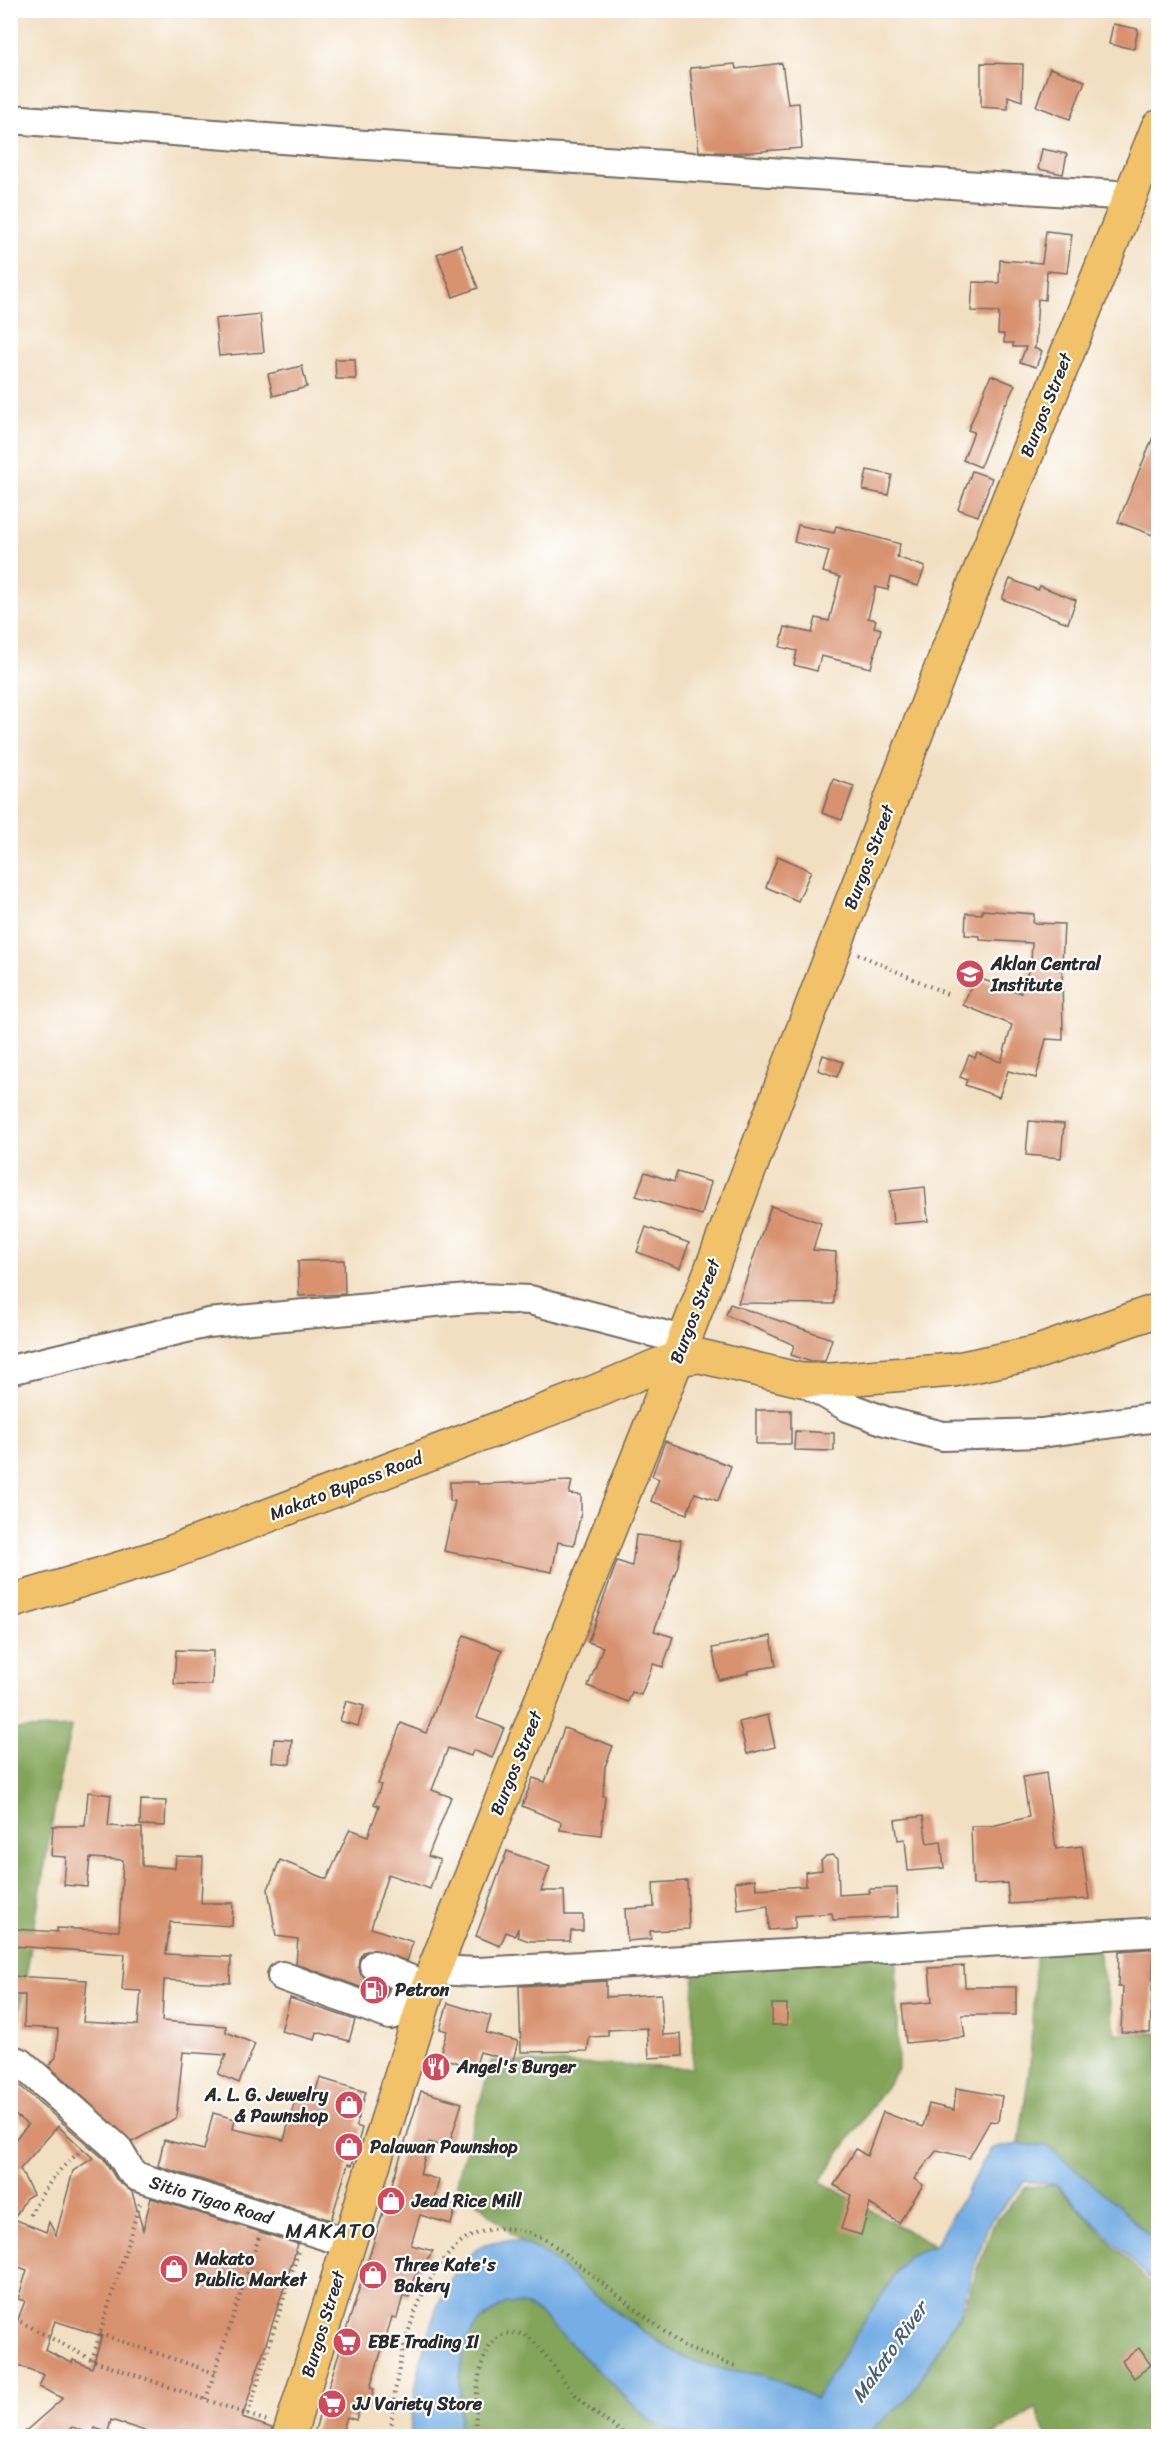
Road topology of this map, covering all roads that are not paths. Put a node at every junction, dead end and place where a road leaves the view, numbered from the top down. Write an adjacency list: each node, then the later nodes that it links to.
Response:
1 (10, 118): 3 (street)
2 (1158, 127): 3 (main road, Burgos Street)
3 (1131, 196): 5 (main road, Burgos Street)
4 (1158, 1310): 7 (main road, Makato Bypass Road)
5 (680, 1350): 6 (street); 7 (main road, Makato Bypass Road); 9 (main road, Makato Bypass Road); 13 (main road, Burgos Street)
6 (10, 1370)
7 (801, 1380): 8 (street)
8 (1158, 1417)
9 (10, 1602)
10 (1158, 1932): 13 (street)
11 (374, 1965): 13 (street)
12 (282, 1976): 13 (street)
13 (421, 1987): 15 (main road, Burgos Street)
14 (10, 2059): 15 (street, Sitio Tigao Road)
15 (349, 2243): 16 (main road, Burgos Street)
16 (283, 2430)

